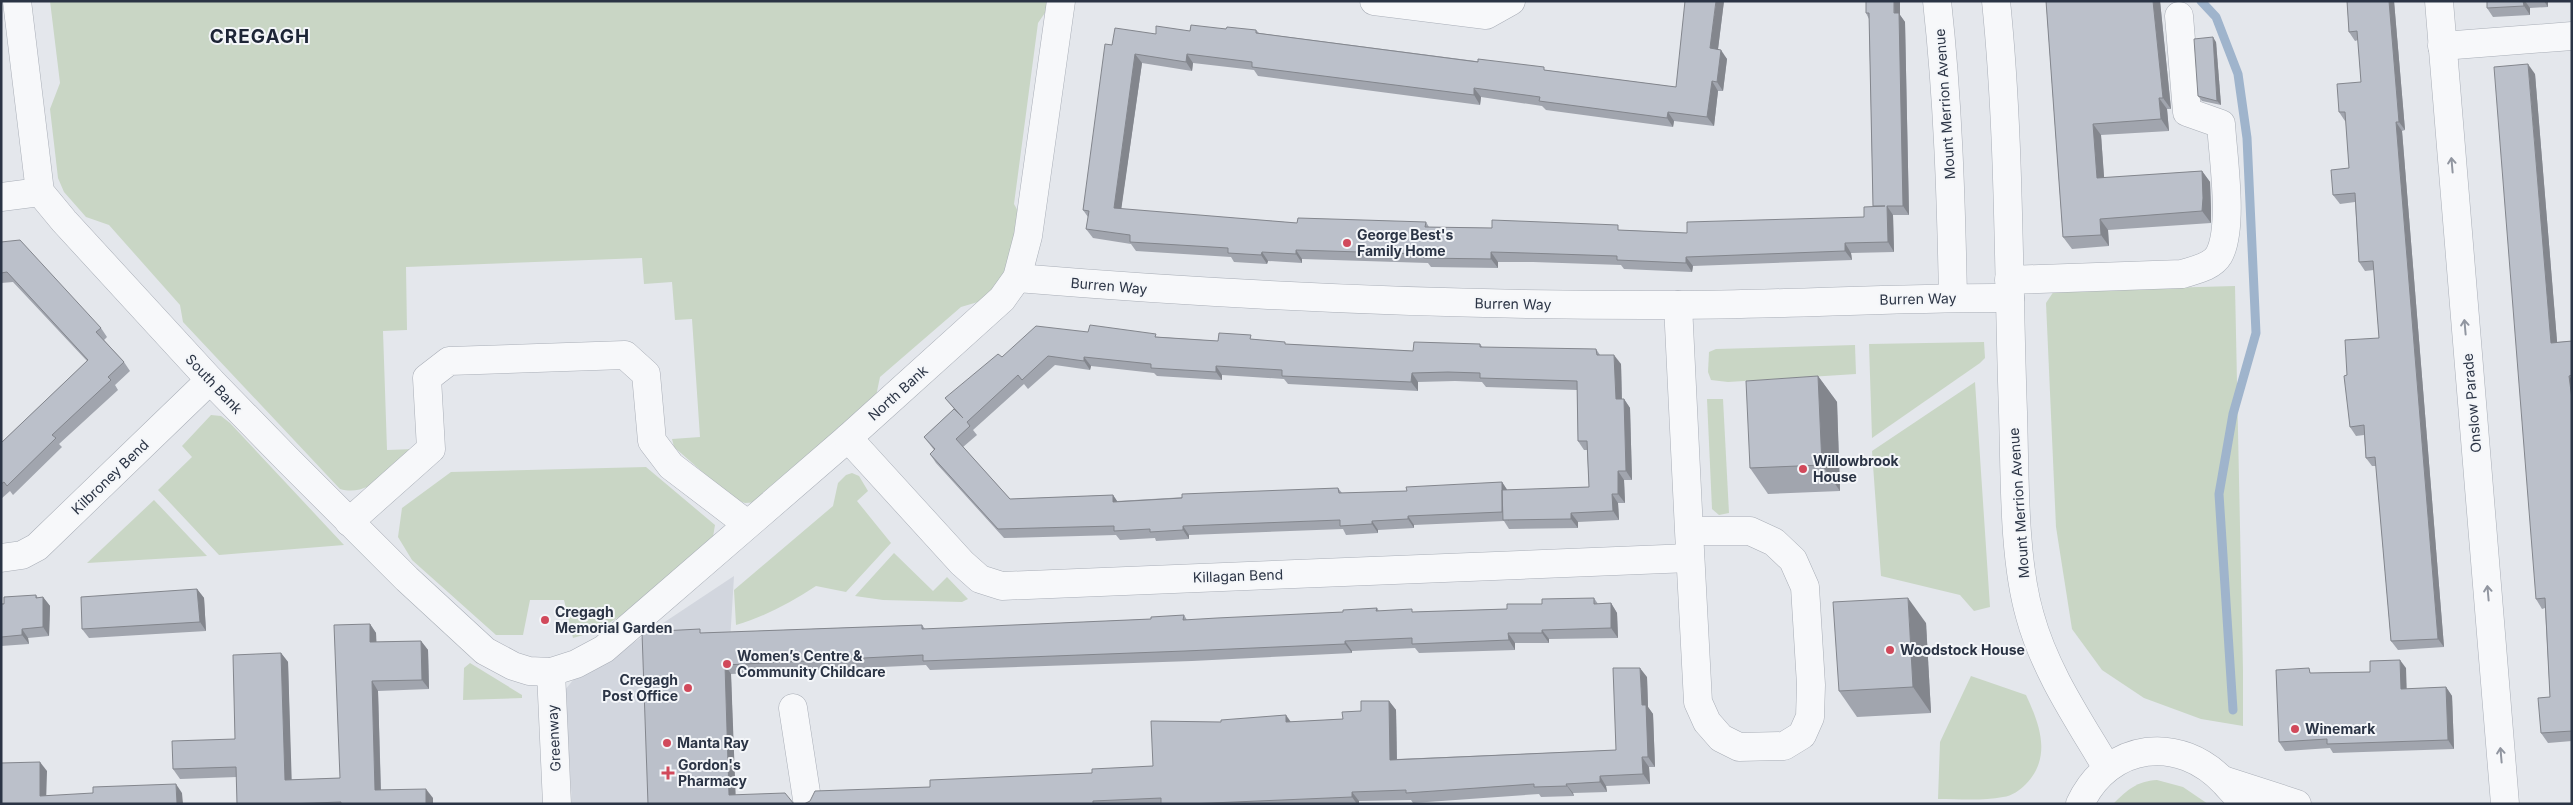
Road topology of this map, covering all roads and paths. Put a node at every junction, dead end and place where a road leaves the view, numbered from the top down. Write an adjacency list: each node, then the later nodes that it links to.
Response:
1 (17, 1): 11 (street)
2 (1061, 1): 13 (street, North Bank)
3 (1374, 1): 4 (street)
4 (1511, 1)
5 (1937, 1): 15 (street, Mount Merrion Avenue)
6 (1996, 1): 14 (street, Mount Merrion Avenue)
7 (2438, 1): 10 (street, Onslow Parade)
8 (2180, 16): 14 (street)
9 (2572, 36): 10 (street)
10 (2442, 46): 34 (street, Onslow Parade, one-way to 10)
11 (40, 192): 12 (street); 17 (street, South Bank)
12 (1, 197)
13 (1017, 278): 16 (street, Burren Way); 18 (street, North Bank)
14 (2009, 289): 15 (street, Burren Way); 26 (street, Mount Merrion Avenue)
15 (1953, 298): 16 (street, Burren Way)
16 (1678, 305): 21 (street)
17 (210, 380): 19 (street, South Bank); 22 (street, Kilbroney Bend)
18 (848, 438): 20 (street, North Bank); 23 (street, Killagan Bend)
19 (349, 522): 20 (street); 24 (street, South Bank)
20 (748, 524): 24 (street, North Bank)
21 (1689, 531): 23 (street); 23 (street)
22 (1, 558)
23 (1690, 558)
24 (551, 672): 30 (street, Greenway)
25 (792, 708): 29 (street)
26 (2106, 768): 27 (street); 28 (street)
27 (2222, 780): 32 (street); 33 (street)
28 (2084, 796): 31 (street)
29 (807, 799)
30 (558, 804)
31 (2062, 804)
32 (2243, 804)
33 (2297, 804)
34 (2505, 804)

